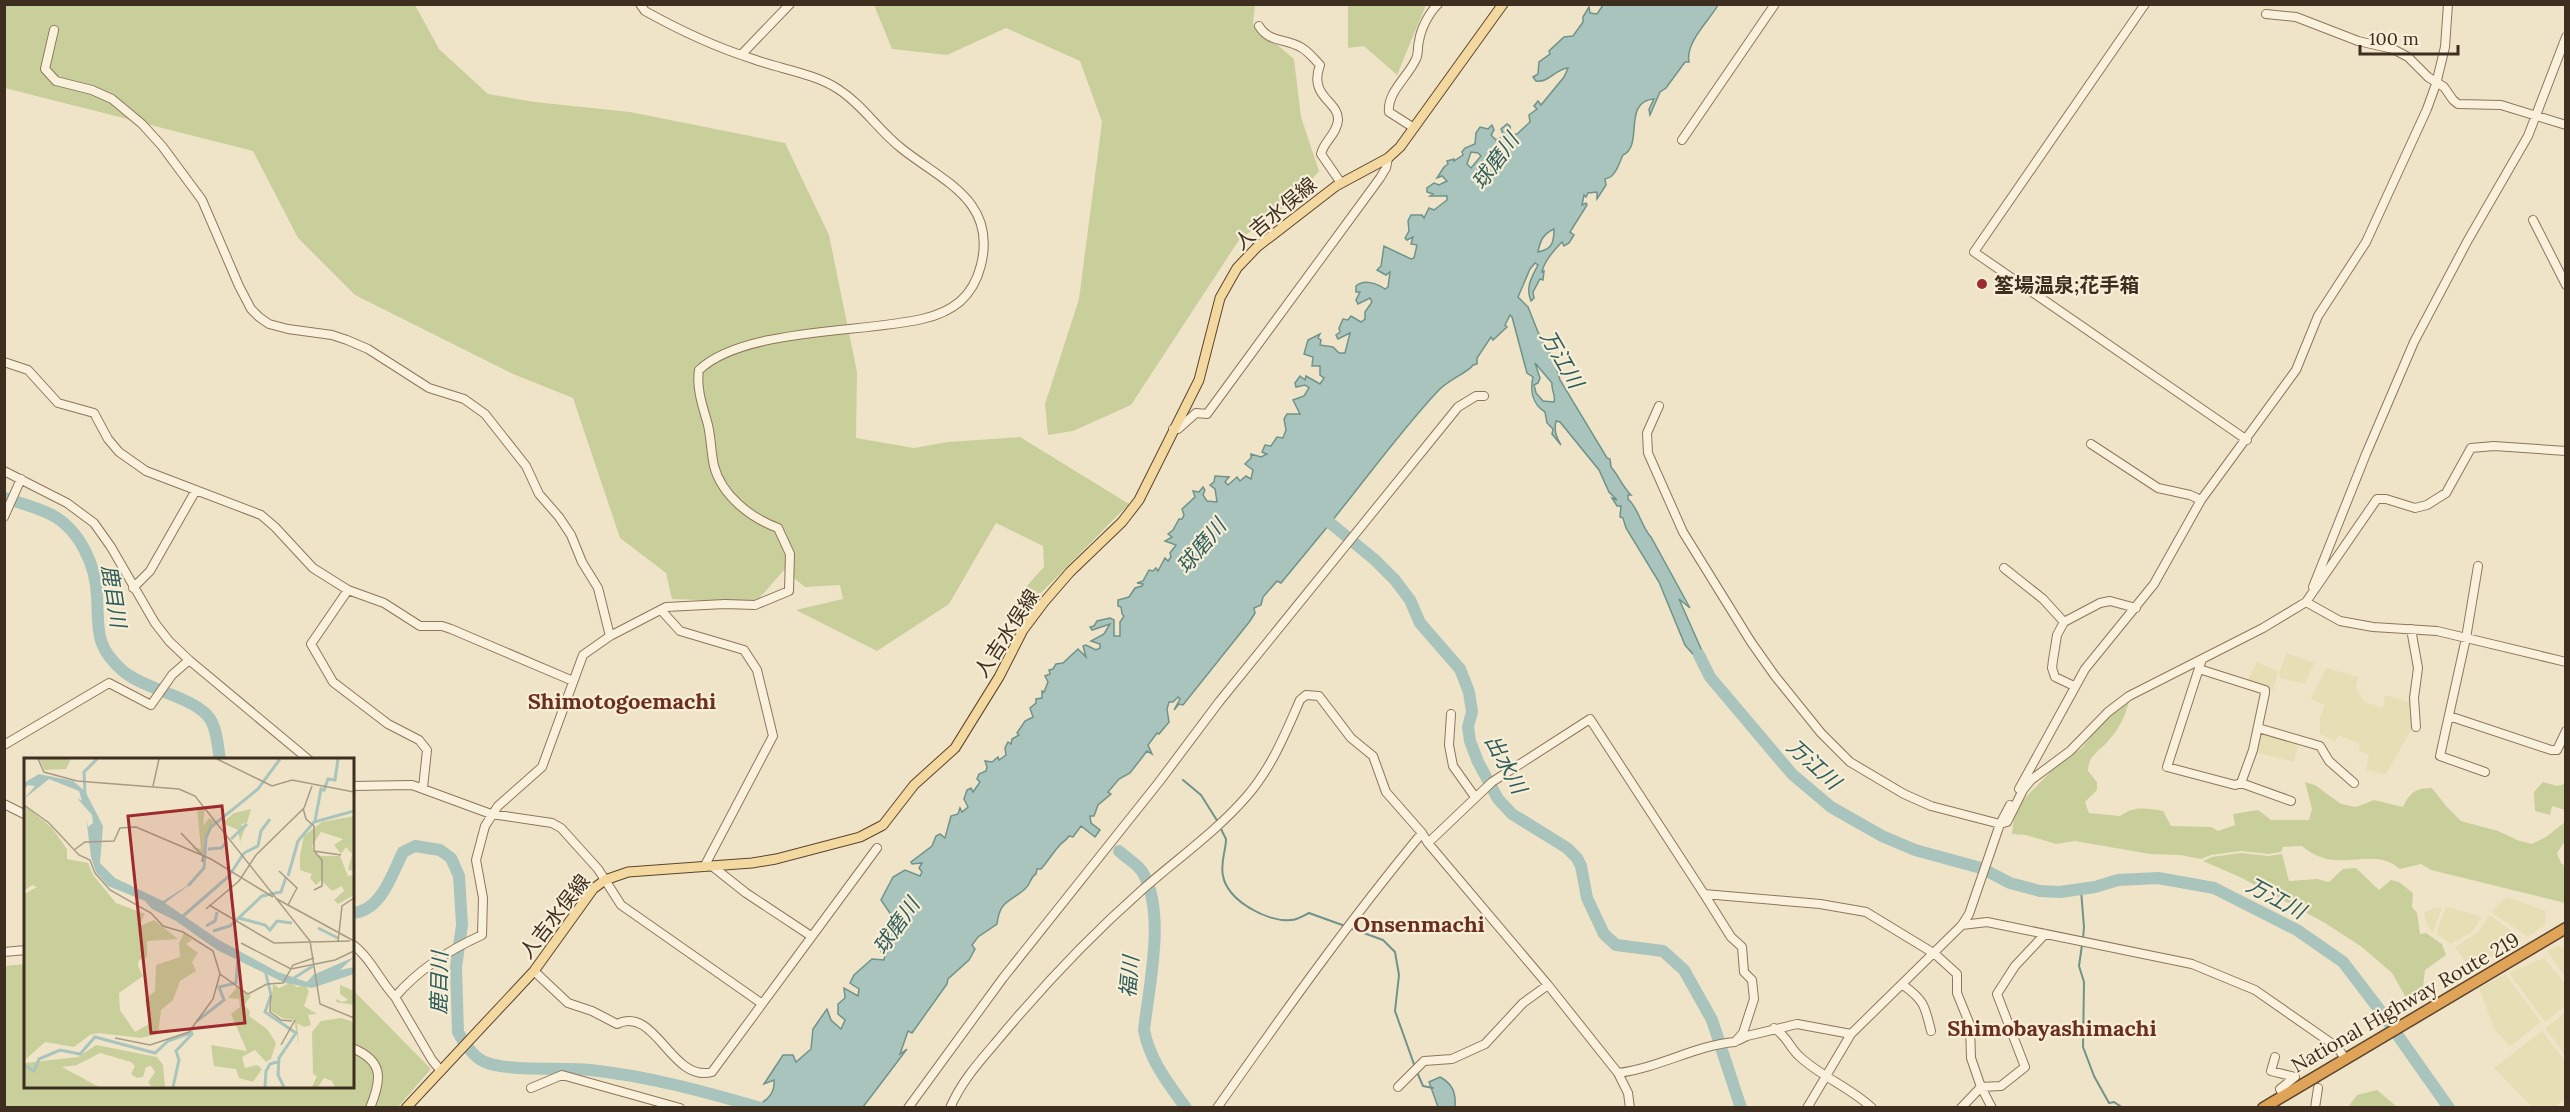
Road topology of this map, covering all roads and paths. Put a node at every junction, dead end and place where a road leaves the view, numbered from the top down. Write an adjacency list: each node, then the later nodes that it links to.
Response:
1 (640, 4): 12 (street)
2 (790, 4): 12 (street)
3 (1438, 4): 16 (street)
4 (1503, 4): 16 (main road, 人吉水俣線)
5 (1775, 4): 17 (street)
6 (2145, 4): 26 (street)
7 (2449, 6): 13 (street)
8 (2266, 14): 13 (street)
9 (1259, 26): 19 (street)
10 (54, 30): 43 (street)
11 (2565, 37): 14 (street)
12 (741, 55): 40 (street)
13 (2436, 84): 14 (street); 26 (street)
14 (2537, 115): 15 (street); 38 (street)
15 (2565, 125)
16 (1414, 128): 18 (main road, 人吉水俣線)
17 (1682, 140)
18 (1388, 158): 19 (main road, 人吉水俣線); 25 (street)
19 (1341, 183): 25 (main road, 人吉水俣線)
20 (2533, 220): 21 (street)
21 (2565, 285)
22 (4, 362): 31 (street)
23 (1484, 396): 106 (street)
24 (1659, 406): 68 (street)
25 (1173, 429): 72 (main road, 人吉水俣線)
26 (2247, 440): 32 (street)
27 (2091, 444): 32 (street)
28 (2565, 451): 38 (street)
29 (4, 471): 30 (street)
30 (21, 479): 33 (street); 36 (street)
31 (196, 490): 36 (street); 37 (street)
32 (2201, 500): 39 (street)
33 (4, 517)
34 (2478, 566): 44 (street)
35 (2004, 568): 41 (street)
36 (133, 588): 46 (street)
37 (348, 590): 49 (street); 62 (street)
38 (2306, 602): 42 (street); 45 (street)
39 (2136, 608): 41 (street); 50 (street)
40 (661, 610): 43 (street); 72 (street)
41 (2064, 622): 50 (street)
42 (2411, 629): 44 (street); 53 (street)
43 (610, 636): 49 (street)
44 (2466, 638): 47 (street); 52 (street)
45 (2202, 659): 48 (street); 68 (street)
46 (189, 660): 56 (street); 57 (street)
47 (2565, 662)
48 (2199, 669): 54 (street); 59 (street)
49 (573, 681): 67 (street)
50 (2074, 686): 68 (street)
51 (1451, 714): 63 (street)
52 (2449, 716): 55 (street); 58 (street)
53 (2416, 727)
54 (2258, 728): 59 (street); 60 (street)
55 (2565, 731)
56 (4, 745)
57 (308, 758)
58 (2485, 772)
59 (2241, 783): 64 (street)
60 (2354, 783)
61 (354, 786): 62 (street)
62 (423, 788): 67 (street)
63 (1475, 797): 70 (street); 74 (street)
64 (2290, 801)
65 (4, 804): 66 (street)
66 (24, 814)
67 (491, 814): 73 (street); 86 (street)
68 (1999, 826): 75 (street)
69 (1422, 833): 70 (street); 107 (street); 108 (street)
70 (1428, 843): 84 (street)
71 (877, 848): 78 (street)
72 (708, 866): 73 (main road, 人吉水俣線); 78 (street)
73 (605, 880): 83 (main road, 人吉水俣線); 87 (street)
74 (1704, 894): 82 (street); 91 (street)
75 (1962, 925): 77 (street); 82 (street)
76 (2565, 928): 93 (highway, National Highway Route 219)
77 (2045, 934): 93 (street); 99 (street)
78 (811, 936): 87 (street)
79 (354, 946): 86 (street)
80 (24, 950): 81 (street)
81 (4, 952)
82 (1935, 954): 85 (street); 99 (street)
83 (534, 971): 87 (street); 95 (main road, 人吉水俣線)
84 (1548, 985): 96 (street); 98 (street)
85 (1903, 985): 89 (street); 90 (street)
86 (395, 997): 95 (street)
87 (762, 1003)
88 (1774, 1028): 90 (street); 91 (street); 97 (street)
89 (1931, 1031)
90 (1851, 1034): 97 (street)
91 (1736, 1042): 96 (street)
92 (354, 1048): 103 (street)
93 (2344, 1057): 102 (highway, National Highway Route 219)
94 (2275, 1058): 102 (street)
95 (441, 1071): 104 (main road, 人吉水俣線)
96 (1618, 1073): 109 (street)
97 (1824, 1077): 110 (street); 111 (street)
98 (1398, 1087)
99 (1981, 1087): 112 (street); 113 (street)
100 (531, 1088): 105 (street)
101 (2318, 1088): 115 (street)
102 (2283, 1095): 114 (highway, National Highway Route 219)
103 (370, 1107)
104 (406, 1107)
105 (680, 1107)
106 (908, 1107)
107 (950, 1107)
108 (1217, 1107)
109 (1630, 1107)
110 (1807, 1107)
111 (1872, 1107)
112 (1961, 1107)
113 (1992, 1107)
114 (2263, 1107)
115 (2315, 1107)

